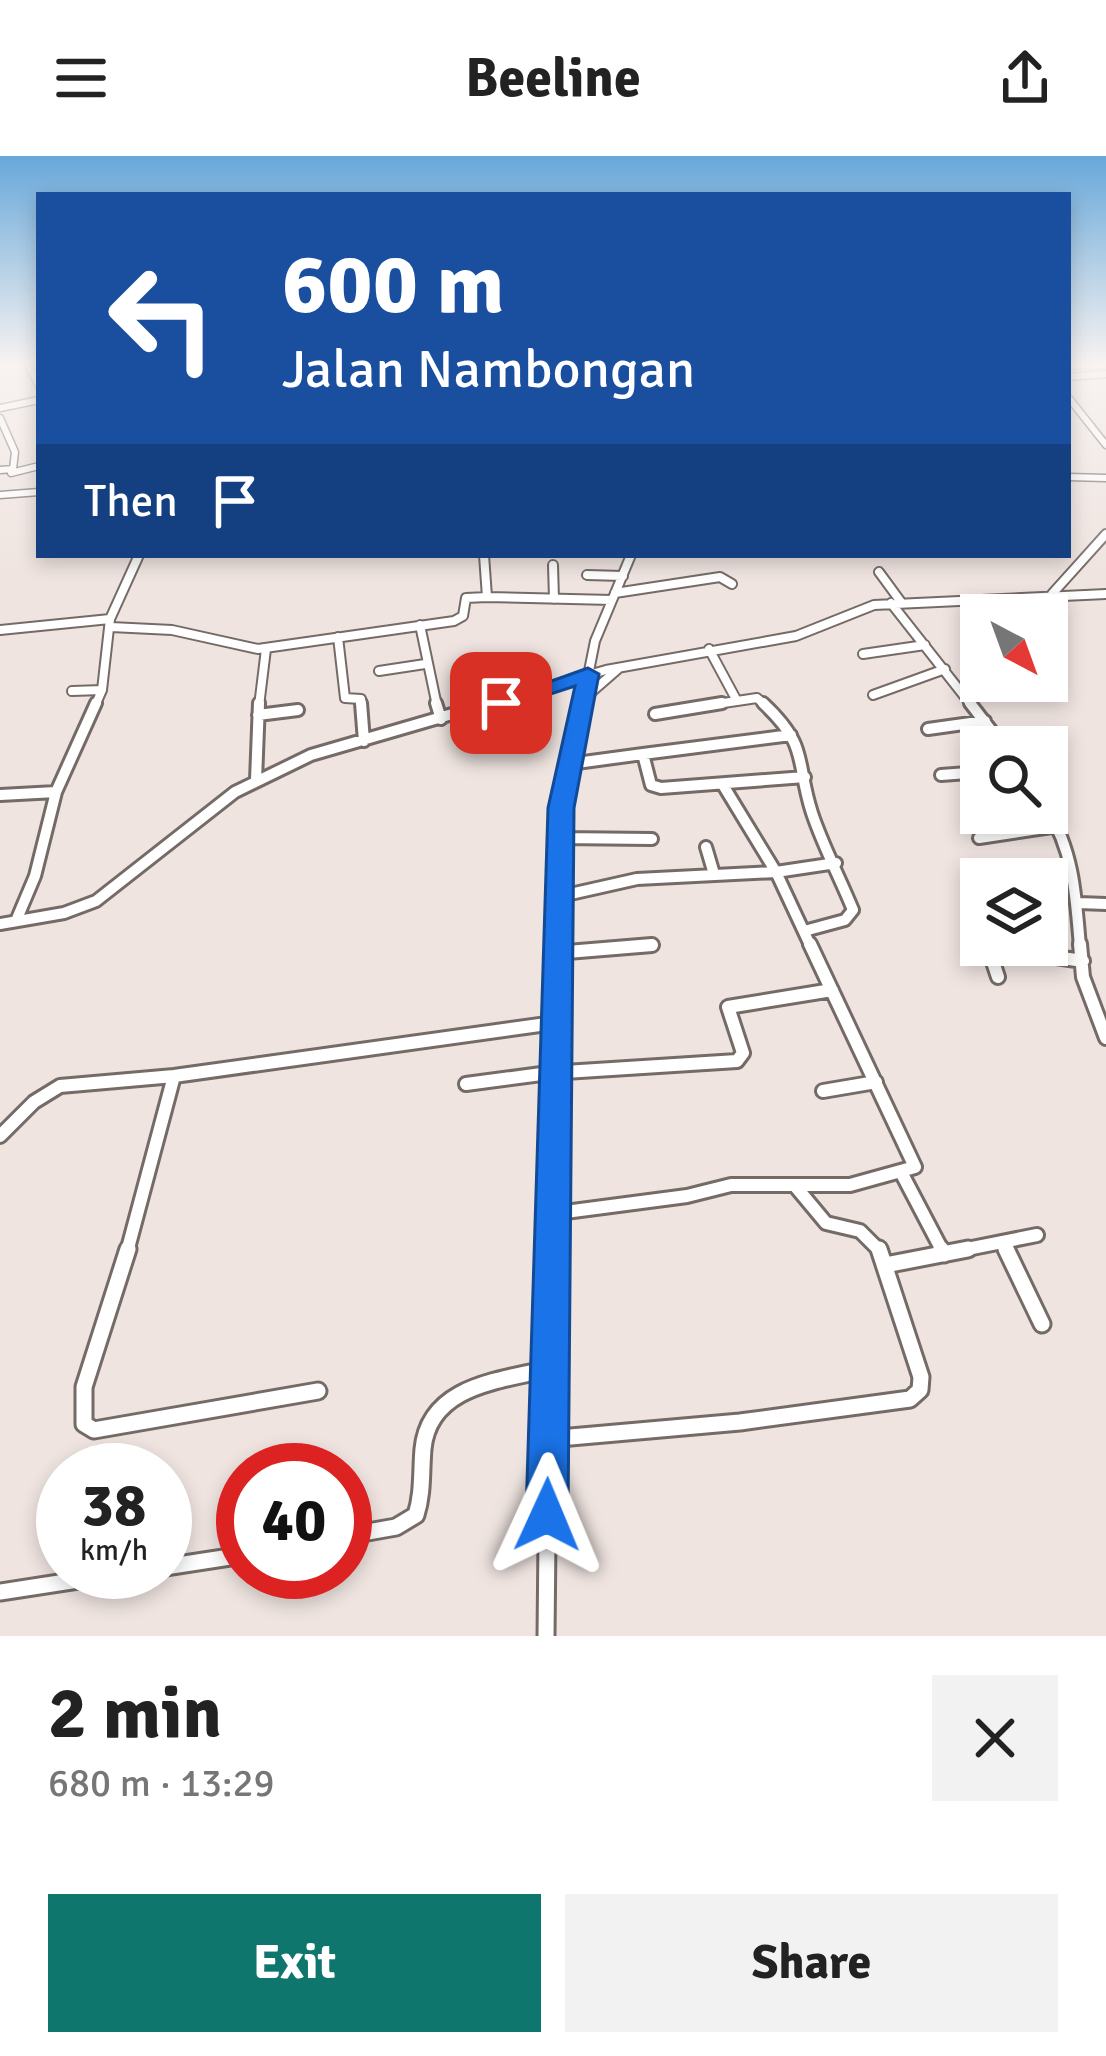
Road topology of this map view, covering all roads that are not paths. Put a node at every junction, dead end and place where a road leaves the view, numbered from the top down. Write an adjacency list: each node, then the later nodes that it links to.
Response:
1 (7, 434): 4 (street)
2 (36, 467): 4 (street)
3 (0, 470): 4 (street)
4 (11, 472)
5 (1071, 477): 6 (street)
6 (1106, 478)
7 (36, 492): 8 (street)
8 (0, 495)
9 (1106, 534): 19 (street)
10 (138, 558): 25 (street)
11 (484, 558): 20 (street)
12 (629, 558): 16 (street)
13 (553, 566): 22 (street)
14 (879, 572): 24 (street)
15 (587, 575): 16 (street)
16 (622, 575): 21 (street)
17 (732, 584): 21 (street)
18 (1106, 593): 19 (street)
19 (1052, 594)
20 (487, 597): 22 (street); 26 (street)
21 (614, 597): 22 (street); 39 (street)
22 (554, 599)
23 (960, 599): 24 (street)
24 (896, 603): 30 (street); 31 (street)
25 (111, 623): 27 (street); 32 (street); 40 (street)
26 (420, 626): 29 (street); 35 (street)
27 (0, 630)
28 (756, 630): 30 (street)
29 (338, 638): 32 (street); 53 (street)
30 (761, 642): 33 (street)
31 (925, 645): 34 (street); 37 (street)
32 (266, 649): 46 (street)
33 (709, 649): 36 (street); 44 (street)
34 (863, 654)
35 (425, 664): 38 (street); 47 (street)
36 (620, 667): 39 (street); 43 (street)
37 (945, 669): 42 (street); 48 (street)
38 (380, 671)
39 (588, 674): 43 (street); 47 (street)
40 (102, 690): 41 (street); 61 (street)
41 (72, 691)
42 (873, 695)
43 (586, 696): 55 (street)
44 (737, 701): 50 (street); 52 (street)
45 (298, 710): 46 (street)
46 (257, 716): 59 (street)
47 (441, 719): 53 (street)
48 (985, 722): 49 (street); 51 (street)
49 (988, 726)
50 (660, 729)
51 (928, 729)
52 (790, 735): 54 (street); 58 (street)
53 (364, 741): 59 (street)
54 (643, 754): 55 (street); 60 (street)
55 (569, 764): 65 (street)
56 (960, 773): 57 (street)
57 (941, 775)
58 (805, 778): 60 (street); 69 (street)
59 (256, 779): 75 (street)
60 (723, 785): 70 (street)
61 (56, 792): 62 (street); 75 (street)
62 (0, 795)
63 (1005, 834): 67 (street)
64 (1060, 834): 73 (street)
65 (560, 838): 66 (street); 72 (street)
66 (652, 838)
67 (979, 838)
68 (706, 847): 71 (street)
69 (836, 863): 70 (street); 77 (street)
70 (776, 872): 71 (street); 77 (street)
71 (714, 874): 72 (street)
72 (557, 897): 79 (street)
73 (1079, 903): 74 (street); 80 (street)
74 (1106, 904)
75 (16, 921): 76 (street)
76 (0, 925)
77 (808, 930): 82 (street)
78 (652, 945): 79 (street)
79 (555, 952): 83 (street)
80 (1083, 961): 81 (street); 84 (street)
81 (998, 977)
82 (832, 990): 85 (street); 87 (street)
83 (554, 1023): 85 (street); 86 (street)
84 (1106, 1037)
85 (558, 1074): 88 (street); 93 (street)
86 (174, 1076): 90 (street); 100 (street)
87 (876, 1082): 89 (street); 91 (street)
88 (466, 1084)
89 (823, 1091)
90 (0, 1136)
91 (902, 1172): 92 (street); 96 (street)
92 (796, 1187): 93 (street); 97 (street)
93 (550, 1214): 99 (street)
94 (1036, 1235): 95 (street)
95 (1003, 1242): 96 (street); 98 (street)
96 (944, 1254): 97 (street)
97 (885, 1265): 101 (street)
98 (1042, 1324)
99 (548, 1369): 101 (street); 102 (street)
100 (318, 1391)
101 (548, 1439): 105 (street)
102 (372, 1530)
103 (36, 1586): 104 (street)
104 (0, 1592)
105 (546, 1636)

